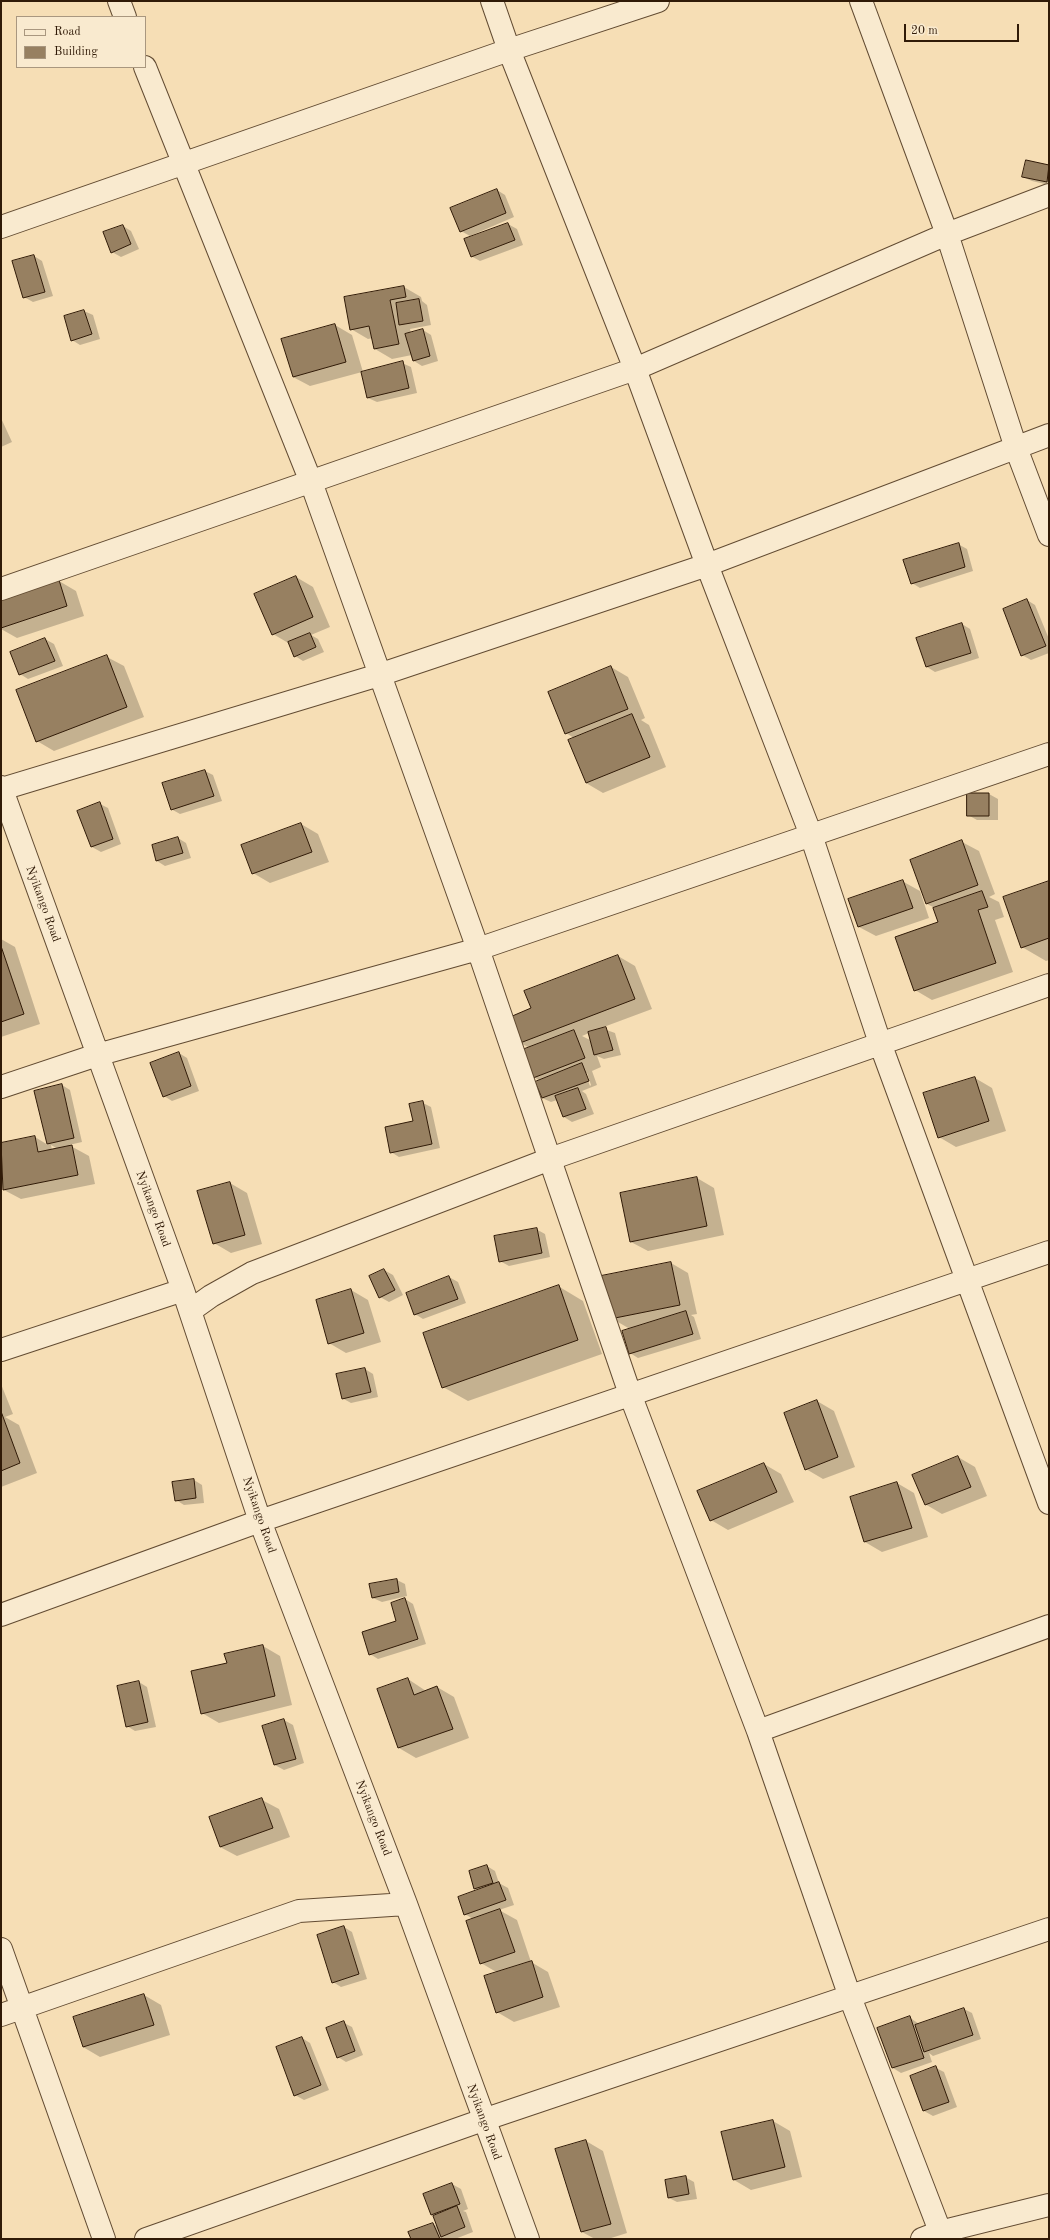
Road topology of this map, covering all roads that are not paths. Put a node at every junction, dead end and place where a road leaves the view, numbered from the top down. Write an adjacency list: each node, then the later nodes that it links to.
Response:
1 (119, 1): 5 (street)
2 (492, 1): 6 (street)
3 (658, 1): 6 (street)
4 (861, 1): 11 (street)
5 (125, 16)
6 (509, 50): 8 (street); 12 (street)
7 (145, 68): 8 (street)
8 (183, 162): 10 (street); 15 (street)
9 (1049, 195): 11 (street)
10 (1, 227)
11 (947, 234): 12 (street); 14 (street)
12 (635, 369): 15 (street); 17 (street)
13 (1049, 435): 14 (street)
14 (1016, 448): 16 (street); 17 (street)
15 (311, 482): 18 (street); 19 (street)
16 (1049, 535)
17 (707, 565): 19 (street); 22 (street)
18 (1, 589)
19 (379, 675): 21 (street); 23 (street)
20 (1049, 754): 22 (street)
21 (2, 788): 26 (street, Nyikango Road)
22 (811, 835): 23 (street); 25 (street)
23 (478, 949): 26 (street); 28 (street)
24 (1049, 985): 25 (street)
25 (880, 1043): 28 (street); 30 (street)
26 (97, 1055): 27 (street); 31 (street, Nyikango Road)
27 (1, 1086)
28 (550, 1159): 32 (street); 34 (street)
29 (1049, 1252): 30 (street)
30 (966, 1279): 34 (street); 35 (street)
31 (183, 1290): 32 (street, Nyikango Road); 33 (street)
32 (190, 1311): 36 (street, Nyikango Road)
33 (1, 1350)
34 (630, 1394): 36 (street); 39 (street)
35 (1049, 1502)
36 (260, 1521): 37 (street); 40 (street, Nyikango Road)
37 (1, 1616)
38 (1049, 1626): 39 (street)
39 (758, 1731): 43 (street)
40 (406, 1904): 44 (street); 46 (street, Nyikango Road)
41 (1049, 1929): 43 (street)
42 (1, 1949): 44 (street)
43 (850, 1997): 46 (street); 48 (street)
44 (22, 2008): 45 (street); 49 (street)
45 (1, 2015)
46 (483, 2120): 50 (street); 51 (street, Nyikango Road)
47 (1049, 2205): 48 (street)
48 (935, 2237)
49 (104, 2239)
50 (146, 2239)
51 (528, 2239)

